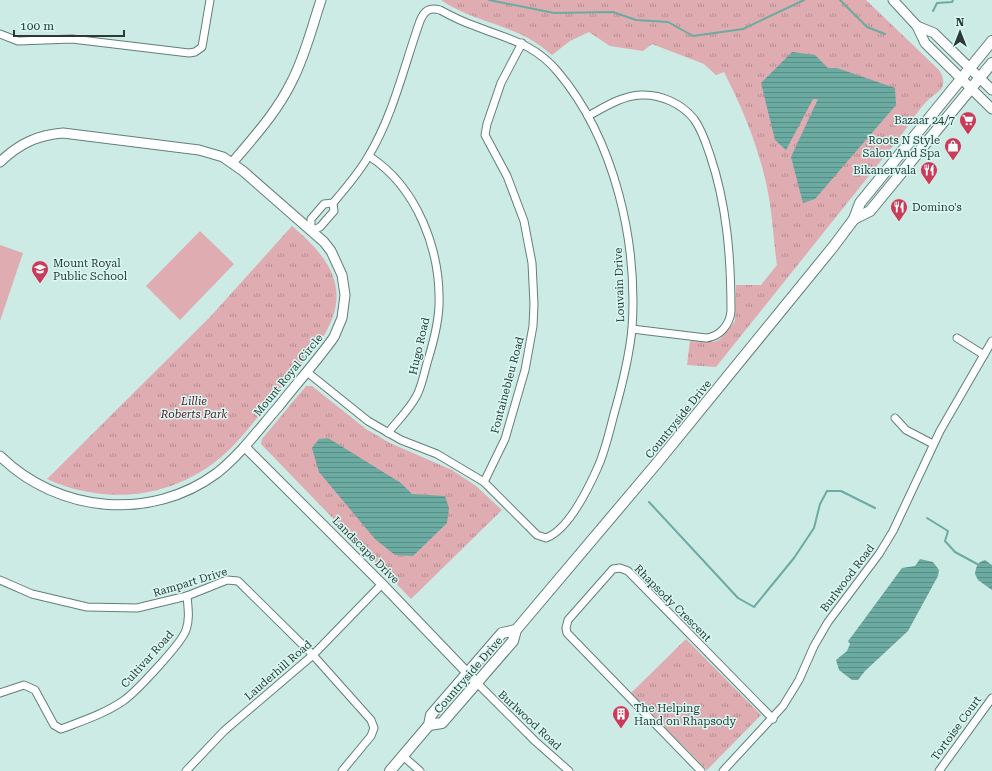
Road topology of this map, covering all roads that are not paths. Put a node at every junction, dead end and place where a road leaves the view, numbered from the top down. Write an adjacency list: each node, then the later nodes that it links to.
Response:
1 (210, 0): 5 (street)
2 (320, 0): 18 (street)
3 (892, 0): 4 (street)
4 (917, 26): 9 (street); 11 (street)
5 (0, 34)
6 (992, 41): 9 (main road, Countryside Drive)
7 (522, 43): 15 (street, Louvain Drive); 16 (street, Louvain Drive); 32 (street, Fontainebleu Road)
8 (992, 63): 10 (main road, Countryside Drive)
9 (970, 68): 10 (street); 11 (main road, Countryside Drive)
10 (980, 78): 12 (main road, Countryside Drive); 13 (street)
11 (962, 79): 12 (street); 20 (main road, Countryside Drive)
12 (972, 88): 14 (street); 20 (main road, Countryside Drive)
13 (992, 90)
14 (992, 109)
15 (588, 116): 22 (street, Louvain Drive); 22 (street)
16 (369, 156): 19 (street, Louvain Drive); 28 (street, Hugo Road)
17 (0, 162): 18 (street, Mount Royal Circle)
18 (232, 163): 21 (street, Mount Royal Circle)
19 (333, 203): 21 (street, Louvain Drive); 21 (street, Louvain Drive)
20 (854, 219): 36 (main road, Countryside Drive)
21 (311, 231): 26 (street, Mount Royal Circle)
22 (632, 329): 32 (street, Louvain Drive)
23 (956, 338): 25 (street)
24 (992, 341): 25 (street, Burlwood Road)
25 (984, 355): 29 (street, Burlwood Road)
26 (307, 372): 28 (street, Louvain Drive); 30 (street, Mount Royal Circle)
27 (895, 418): 29 (street)
28 (388, 433): 32 (street, Louvain Drive)
29 (933, 444): 42 (street, Burlwood Road)
30 (244, 447): 31 (street, Mount Royal Circle); 34 (street, Landscape Drive)
31 (0, 456)
32 (484, 482)
33 (0, 580): 35 (street, Rampart Drive)
34 (382, 584): 37 (street, Lauderhill Road); 38 (street, Landscape Drive)
35 (187, 596): 37 (street, Rampart Drive); 40 (street, Cultivar Road)
36 (516, 630): 38 (main road, Countryside Drive); 39 (main road, Countryside Drive)
37 (313, 655): 45 (street, Lauderhill Road); 46 (street, Rampart Drive)
38 (468, 672): 39 (street, Landscape Drive); 43 (main road, Countryside Drive)
39 (477, 683): 43 (main road, Countryside Drive); 49 (street, Burlwood Road)
40 (0, 693)
41 (992, 698): 52 (street, Tortoise Court)
42 (773, 719): 50 (street, Rhapsody Crescent); 51 (street, Burlwood Road)
43 (429, 725): 44 (main road, Countryside Drive)
44 (402, 756): 47 (main road, Countryside Drive); 48 (street)
45 (186, 771)
46 (342, 771)
47 (390, 771)
48 (420, 771)
49 (569, 771)
50 (701, 771)
51 (723, 771)
52 (939, 771)

